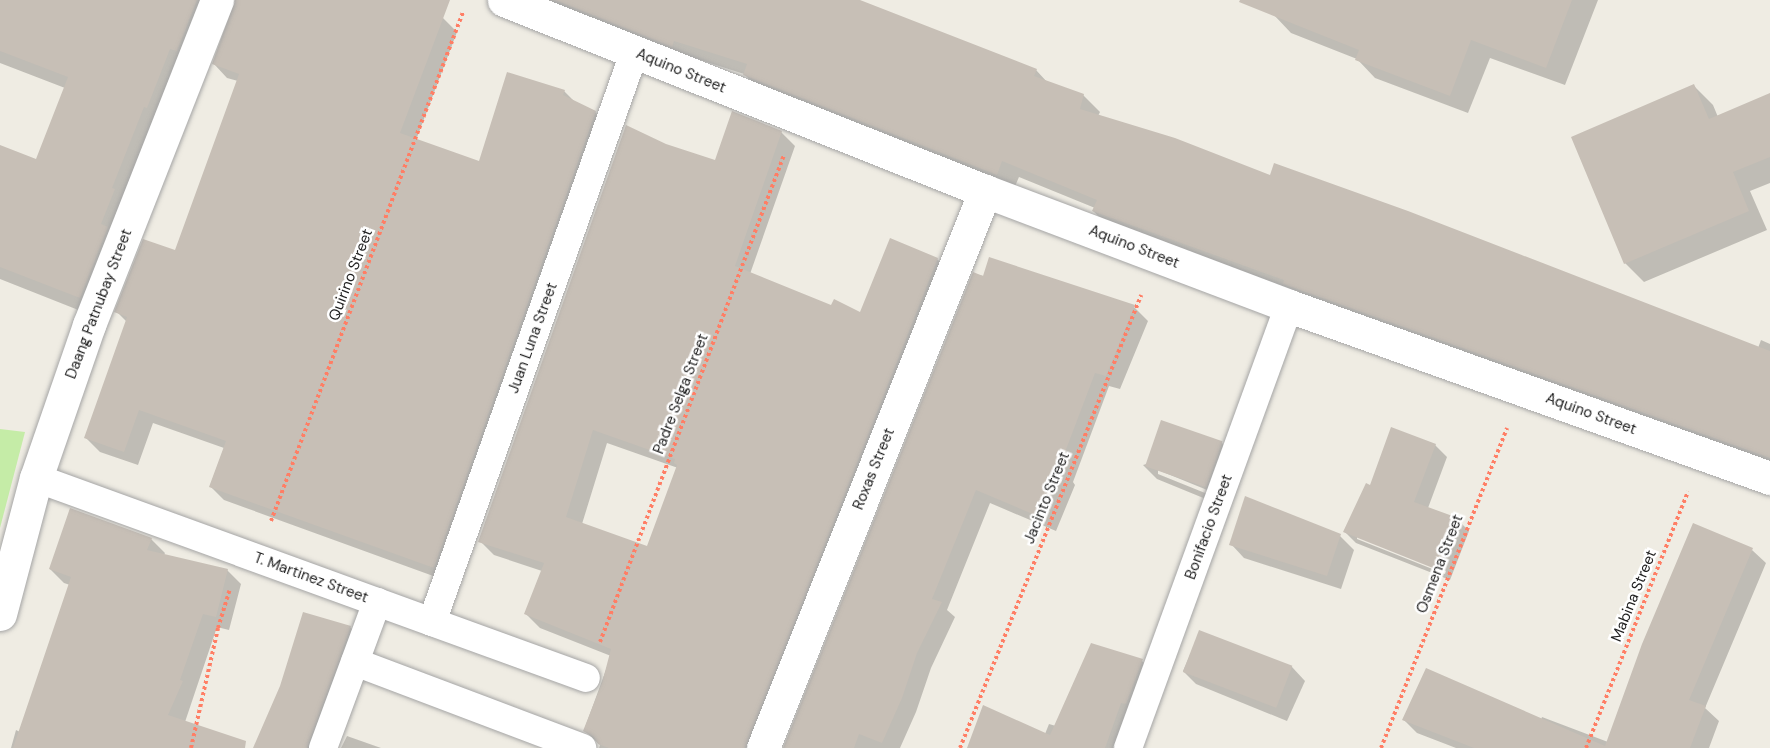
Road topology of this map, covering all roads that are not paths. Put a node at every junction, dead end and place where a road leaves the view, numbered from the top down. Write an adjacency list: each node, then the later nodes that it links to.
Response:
1 (217, 0): 6 (street, Daang Patnubay Street)
2 (504, 0): 3 (street, Aquino Street)
3 (634, 53): 4 (street, Aquino Street); 10 (lane, Juan Luna Street)
4 (985, 191): 5 (street, Aquino Street); 15 (street, Roxas Street)
5 (1289, 306): 7 (street, Aquino Street); 16 (lane, Bonifacio Street)
6 (36, 478): 8 (lane, T. Martinez Street); 9 (street, Daang Patnubay Street)
7 (1770, 478)
8 (377, 602): 10 (lane, T. Martinez Street); 11 (lane)
9 (0, 615)
10 (432, 622): 12 (lane, T. Martinez Street)
11 (355, 662): 13 (lane); 14 (lane)
12 (586, 678)
13 (323, 748)
14 (582, 748)
15 (764, 748)
16 (1128, 748)

